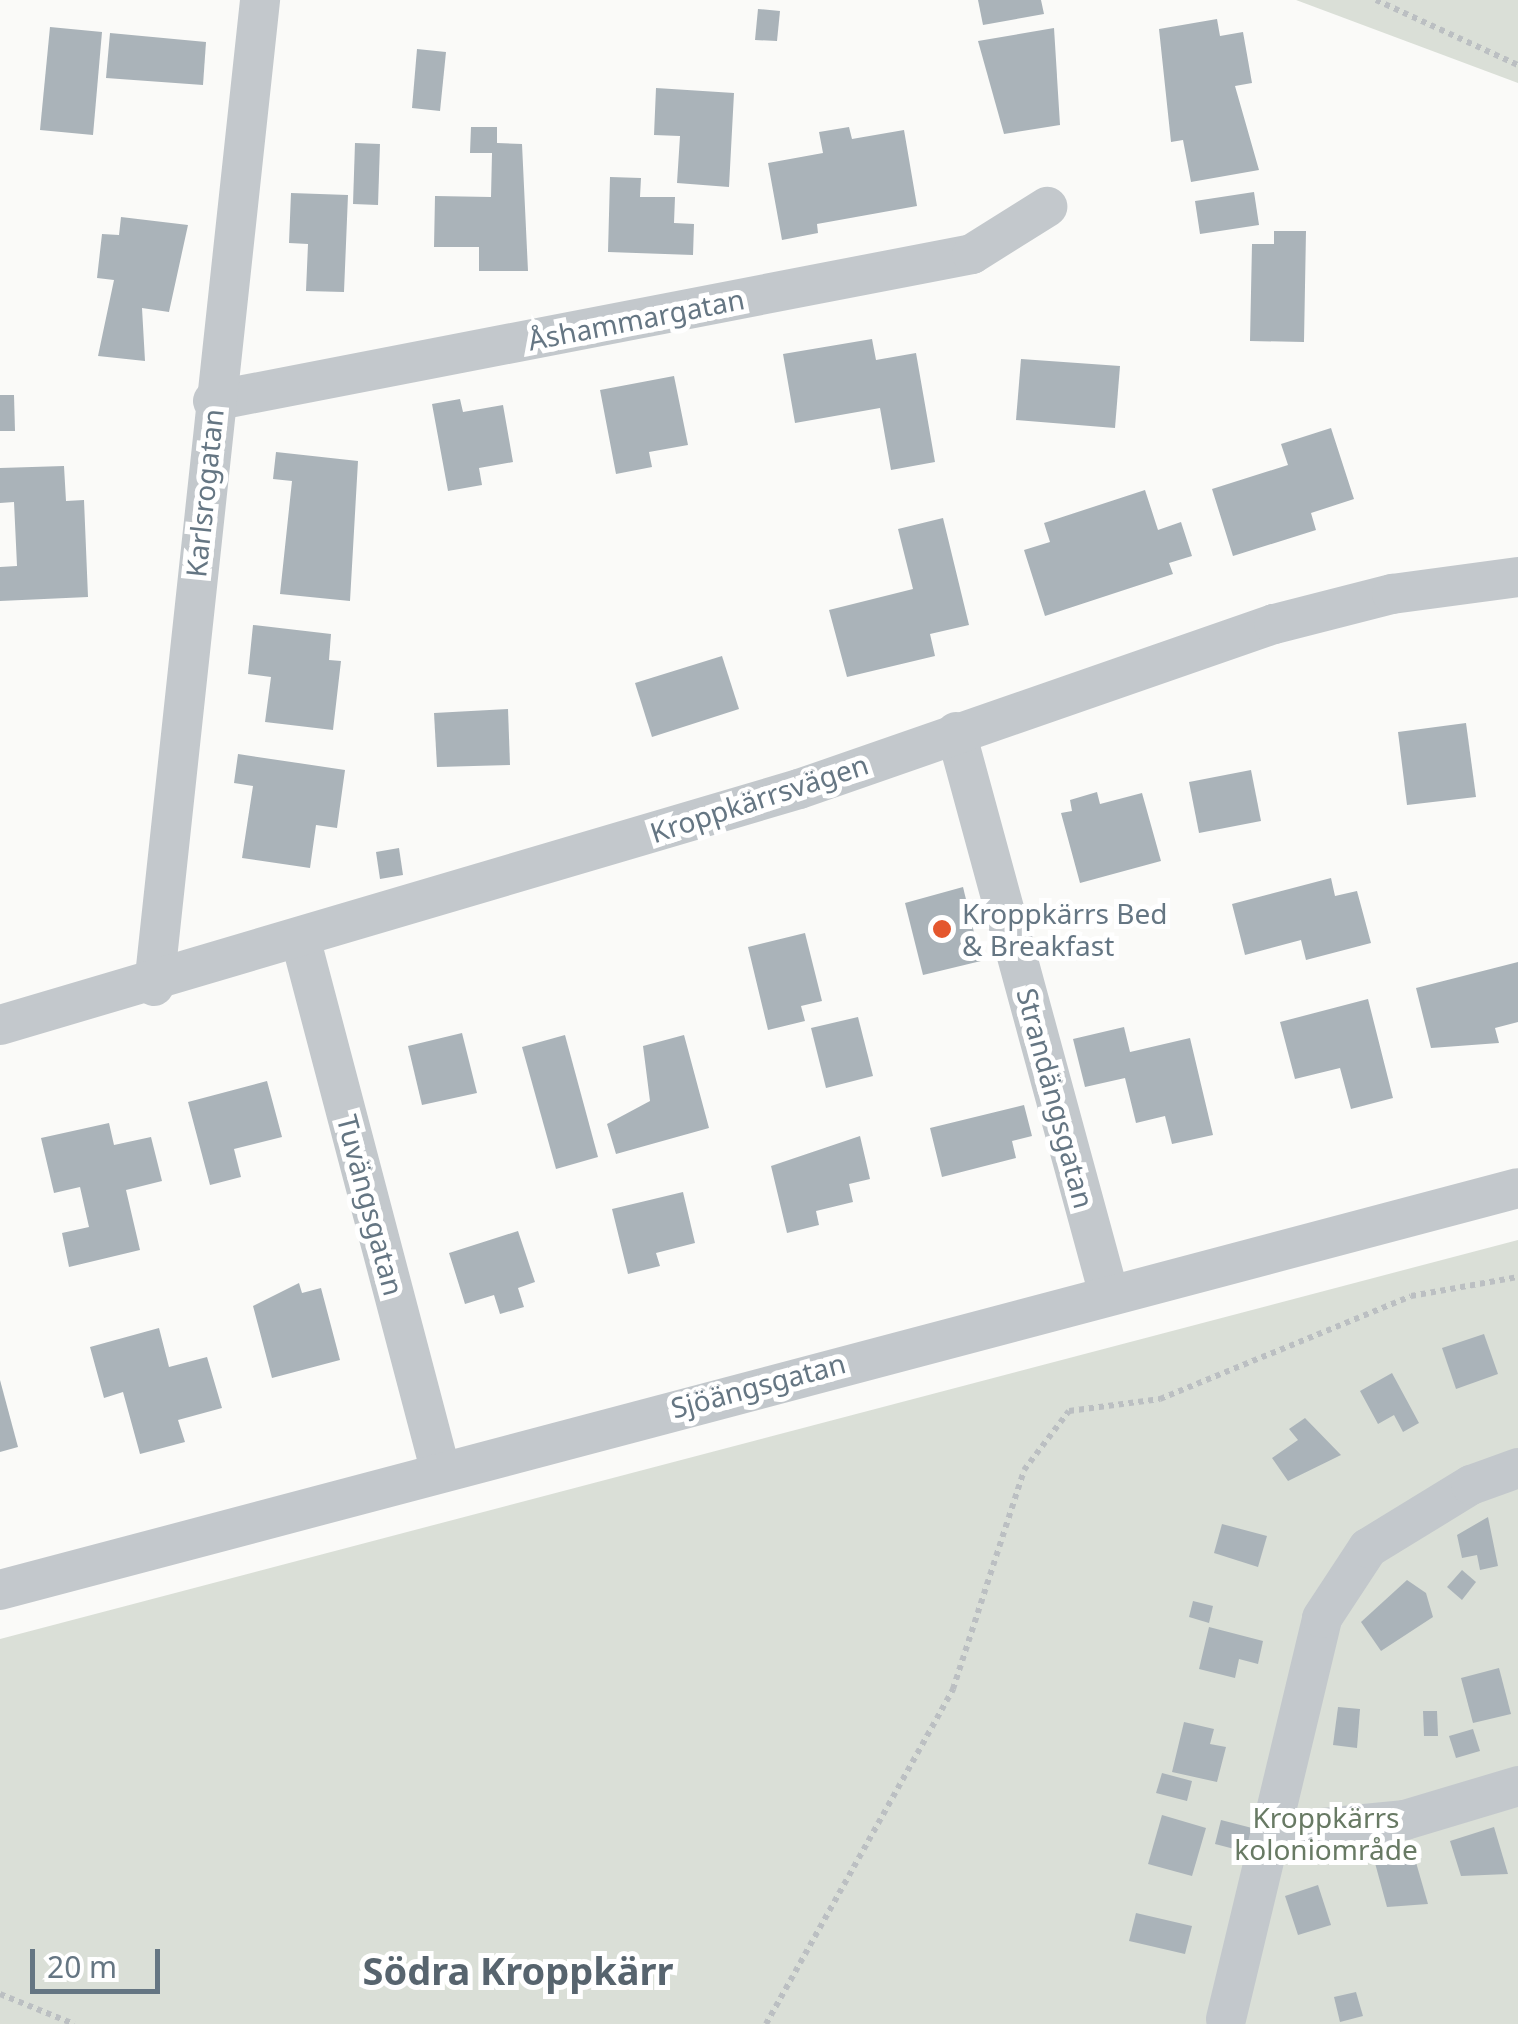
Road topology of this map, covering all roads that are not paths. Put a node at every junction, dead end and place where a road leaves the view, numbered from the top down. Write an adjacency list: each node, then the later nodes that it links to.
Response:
1 (260, 0): 3 (street, Karlsrogatan)
2 (1047, 207): 3 (street, Åshammargatan)
3 (213, 401): 7 (street, Karlsrogatan)
4 (1518, 578): 5 (street, Kroppkärrsvägen)
5 (956, 732): 6 (street, Kroppkärrsvägen); 10 (street, Strandängsgatan)
6 (301, 941): 7 (street, Kroppkärrsvägen); 12 (street, Tuvängsgatan)
7 (154, 986): 8 (street, Kroppkärrsvägen)
8 (0, 1025)
9 (1518, 1188): 10 (street, Sjöängsgatan)
10 (1108, 1292): 12 (street, Sjöängsgatan)
11 (1518, 1468): 15 (street)
12 (440, 1469): 13 (street, Sjöängsgatan)
13 (0, 1590)
14 (1518, 1786): 15 (street)
15 (1270, 1833): 16 (street)
16 (1226, 2019)

